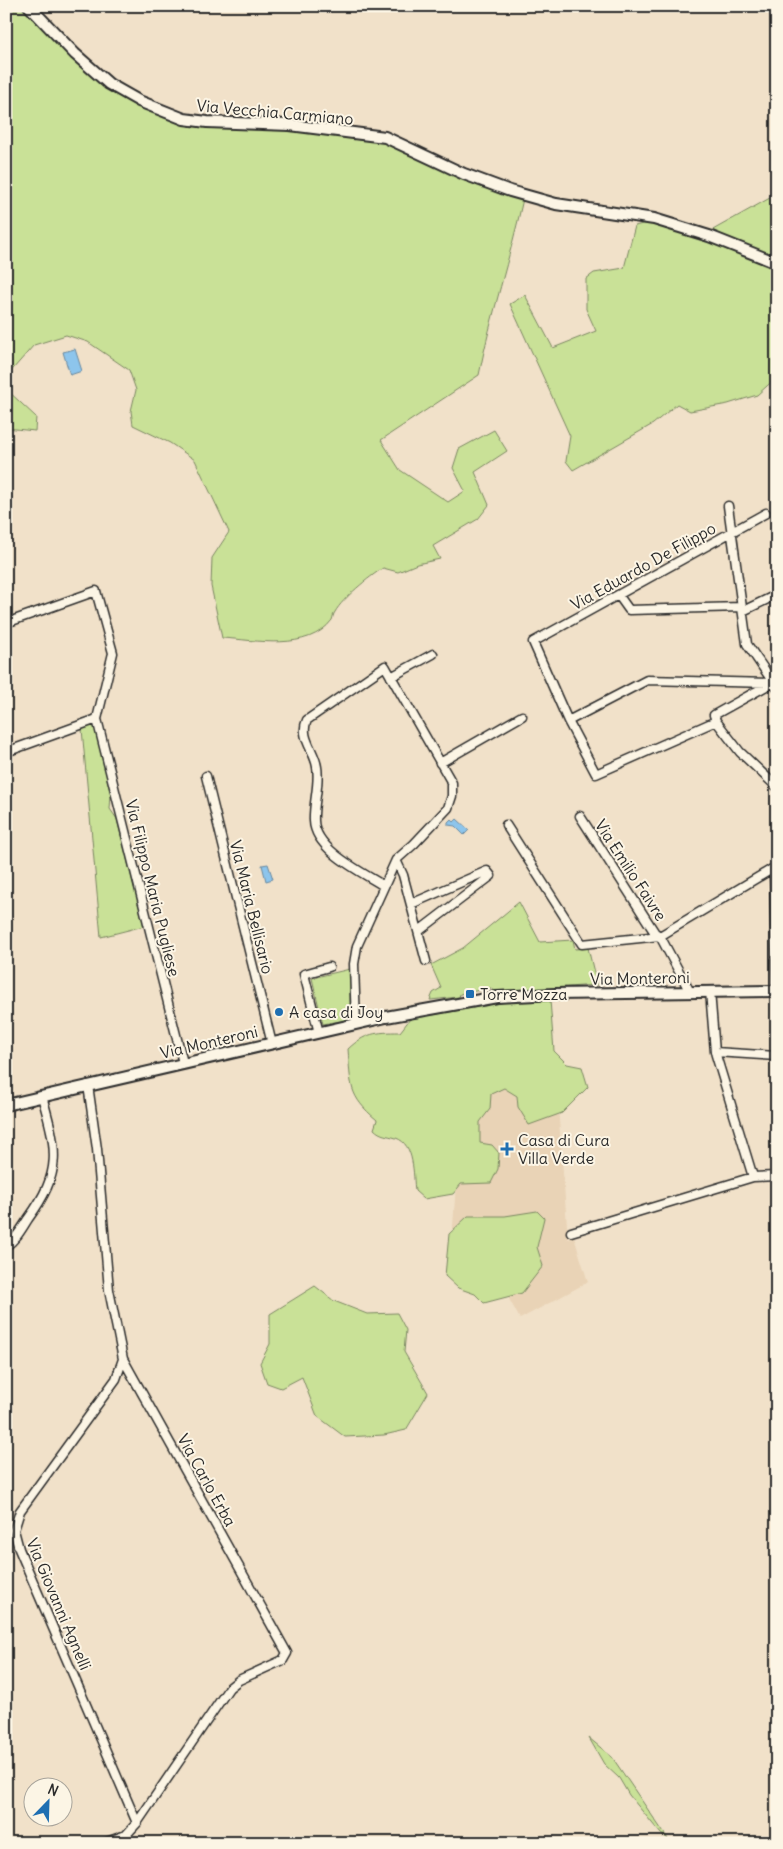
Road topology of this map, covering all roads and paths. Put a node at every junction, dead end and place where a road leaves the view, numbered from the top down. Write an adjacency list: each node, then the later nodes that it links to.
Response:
1 (29, 6): 2 (street, Via Vecchia Carmiano)
2 (777, 263)
3 (728, 506): 5 (street)
4 (766, 513): 5 (street, Via Eduardo De Filippo)
5 (732, 532): 6 (street, Via Eduardo De Filippo); 8 (street)
6 (619, 596): 8 (street); 16 (street, Via Eduardo De Filippo)
7 (774, 596): 8 (street)
8 (742, 609): 12 (street)
9 (6, 623): 14 (street)
10 (433, 654): 11 (street)
11 (391, 677): 18 (street); 25 (street)
12 (776, 684): 15 (street); 16 (street)
13 (522, 716): 18 (street)
14 (97, 719): 17 (street); 40 (street, Via Filippo Maria Pugliese)
15 (716, 721): 16 (street); 20 (street)
16 (568, 722)
17 (6, 752)
18 (440, 763): 23 (street)
19 (206, 776): 37 (street, Via Maria Bellisario)
20 (777, 787)
21 (580, 816): 29 (street, Via Emilio Faivre)
22 (506, 825): 29 (street)
23 (396, 860): 25 (street); 26 (street)
24 (776, 867): 27 (street); 29 (street)
25 (384, 886): 35 (street)
26 (411, 904): 28 (street); 28 (street)
27 (776, 910): 32 (street)
28 (419, 931): 30 (street)
29 (660, 936): 34 (street, Via Emilio Faivre)
30 (426, 961)
31 (329, 967): 36 (street)
32 (777, 990): 33 (street, Via Monteroni)
33 (710, 991): 34 (street, Via Monteroni); 38 (street)
34 (690, 992): 35 (street, Via Monteroni)
35 (356, 1024): 36 (street, Via Monteroni)
36 (319, 1033): 37 (street, Via Monteroni)
37 (272, 1044): 40 (street, Via Monteroni)
38 (715, 1052): 39 (street); 45 (street)
39 (777, 1056)
40 (183, 1064): 41 (street, Via Monteroni)
41 (88, 1085): 42 (street, Via Monteroni); 48 (street, Via Carlo Erba)
42 (42, 1096): 43 (street, Via Monteroni); 47 (street)
43 (6, 1101)
44 (777, 1176): 45 (street)
45 (753, 1177): 46 (street)
46 (571, 1232)
47 (6, 1246)
48 (124, 1359): 49 (street, Via Giovanni Agnelli); 49 (street, Via Carlo Erba)
49 (137, 1823): 50 (street)
50 (104, 1843)

